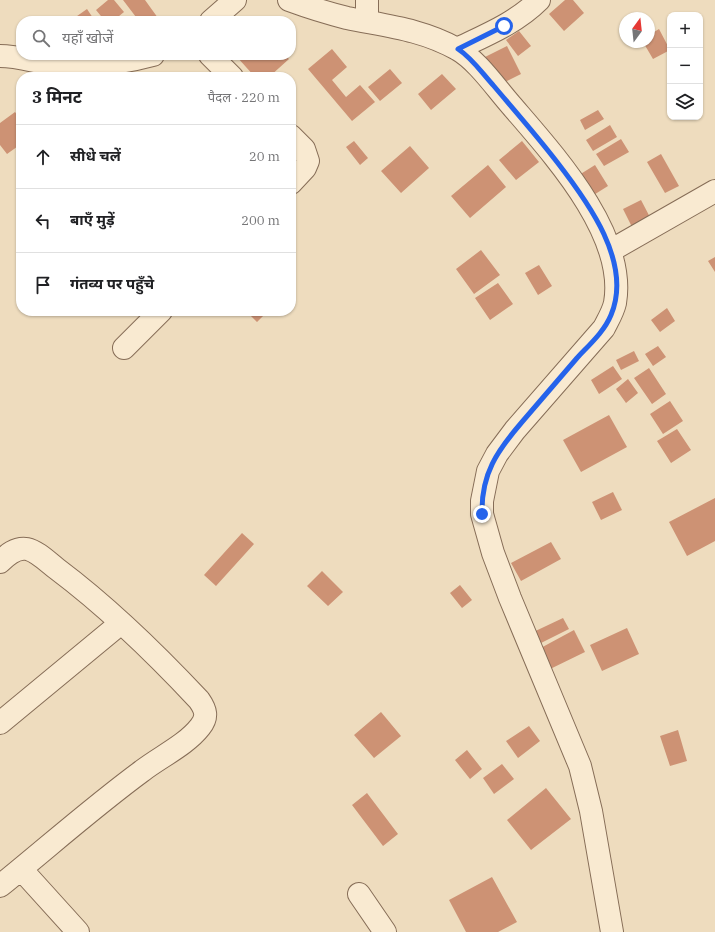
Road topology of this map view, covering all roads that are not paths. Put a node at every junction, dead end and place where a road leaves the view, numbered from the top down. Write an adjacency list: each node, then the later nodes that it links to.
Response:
1 (235, 0): 5 (street)
2 (289, 0): 4 (street)
3 (539, 0): 6 (street)
4 (367, 11): 6 (street)
5 (217, 16)
6 (458, 49): 16 (street)
7 (0, 56): 8 (street)
8 (16, 57)
9 (32, 60): 10 (street)
10 (136, 60)
11 (215, 60): 12 (street)
12 (227, 72)
13 (296, 141): 14 (street)
14 (296, 178)
15 (715, 191): 16 (street)
16 (610, 251): 27 (street)
17 (156, 316): 18 (street)
18 (124, 348)
19 (0, 562): 20 (street)
20 (121, 623): 21 (street); 22 (street)
21 (0, 722)
22 (22, 869): 23 (street); 25 (street)
23 (0, 886)
24 (359, 894): 26 (street)
25 (78, 932)
26 (385, 932)
27 (612, 932)

